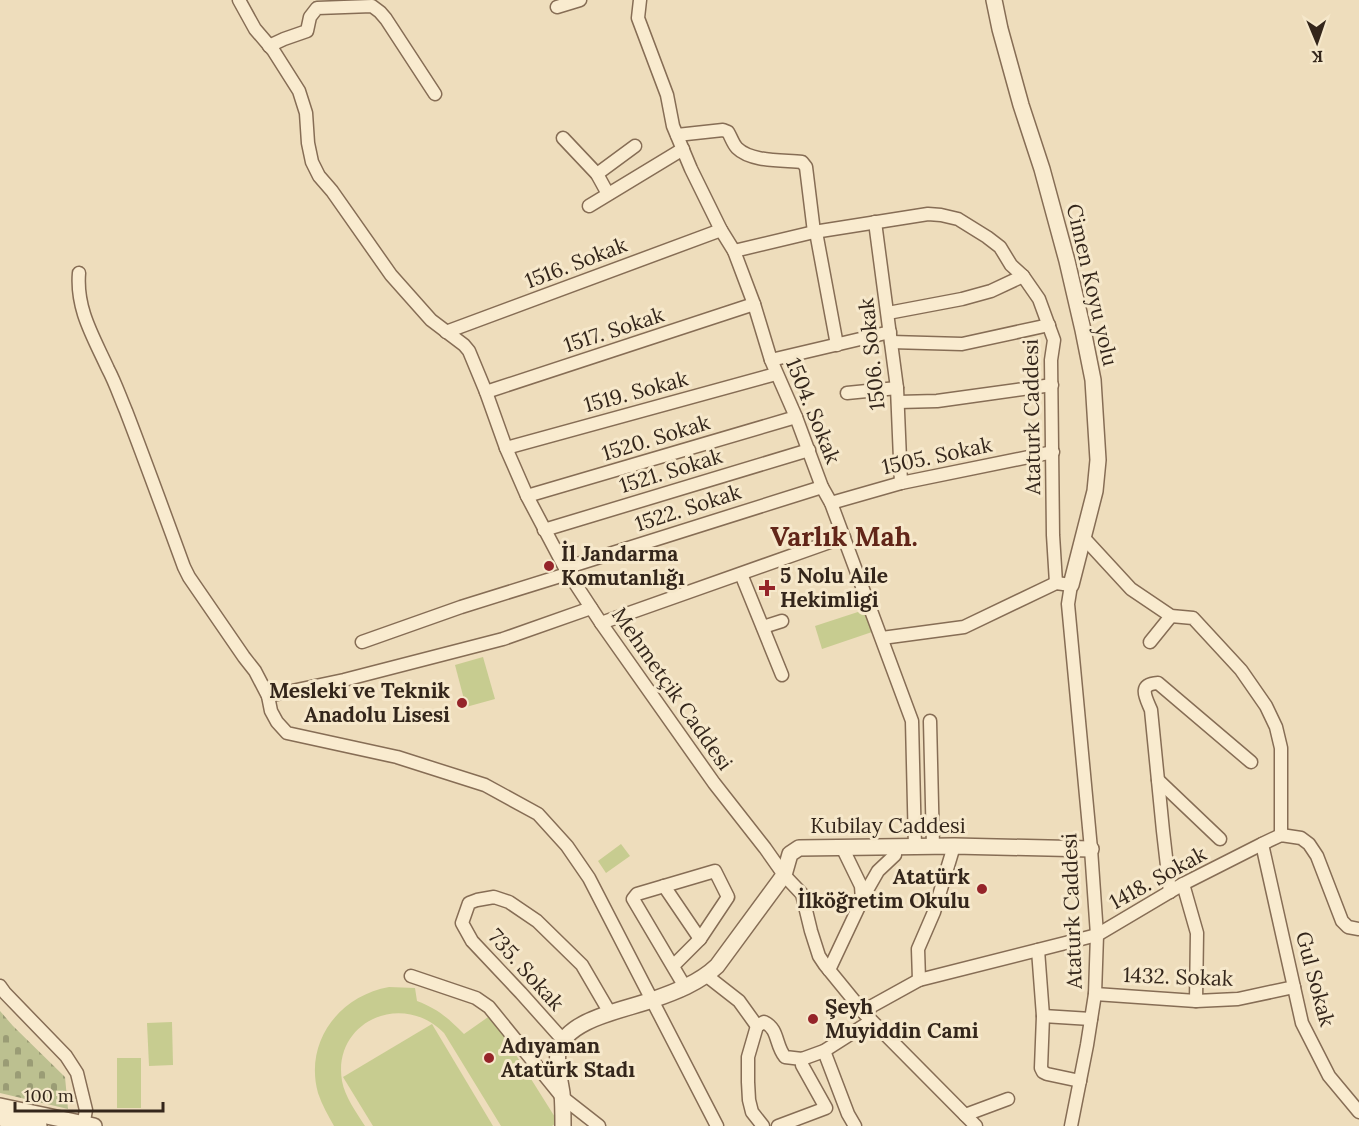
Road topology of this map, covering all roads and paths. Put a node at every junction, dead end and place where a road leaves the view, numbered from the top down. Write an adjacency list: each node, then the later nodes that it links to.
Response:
1 (239, 0): 6 (street, Mehmetçik Caddesi)
2 (580, 0): 5 (street)
3 (640, 0): 8 (street, 1504. Sokak)
4 (994, 0): 44 (street, Cimen Koyu yolu)
5 (557, 7)
6 (269, 46): 7 (street); 24 (street, Mehmetçik Caddesi)
7 (435, 94)
8 (677, 135): 11 (street, 1504. Sokak); 17 (street)
9 (563, 138): 12 (street)
10 (635, 146): 12 (street)
11 (683, 149): 13 (street); 16 (street, 1504. Sokak)
12 (597, 174): 13 (street)
13 (608, 194): 14 (street)
14 (589, 206)
15 (874, 222): 17 (street, Ataturk Caddesi); 20 (street, Ataturk Caddesi); 22 (street, 1506. Sokak)
16 (721, 230): 18 (street, 1504. Sokak); 24 (street, 1516. Sokak)
17 (815, 232): 18 (street, Ataturk Caddesi); 26 (street)
18 (734, 251): 21 (street, 1504. Sokak)
19 (79, 273): 57 (street)
20 (1023, 276): 22 (street); 23 (street, Ataturk Caddesi)
21 (754, 304): 27 (street, 1504. Sokak); 31 (street, 1517. Sokak)
22 (888, 313): 25 (street, 1506. Sokak)
23 (1049, 325): 25 (street); 29 (street, Ataturk Caddesi)
24 (446, 332): 31 (street, Mehmetçik Caddesi)
25 (891, 337): 26 (street); 30 (street, 1506. Sokak)
26 (837, 345): 27 (street)
27 (771, 360): 28 (street, 1504. Sokak)
28 (776, 374): 34 (street, 1504. Sokak); 35 (street, 1519. Sokak)
29 (1052, 386): 33 (street); 37 (street, Ataturk Caddesi)
30 (897, 388): 32 (street); 33 (street, 1506. Sokak)
31 (486, 392): 35 (street, Mehmetçik Caddesi)
32 (847, 393)
33 (898, 402): 38 (street, 1506. Sokak)
34 (796, 417): 36 (street, 1504. Sokak); 40 (street, 1520. Sokak)
35 (506, 448): 40 (street, Mehmetçik Caddesi)
36 (809, 450): 39 (street, 1504. Sokak); 42 (street, 1521. Sokak)
37 (1053, 452): 38 (street, 1505. Sokak); 47 (street, Ataturk Caddesi)
38 (901, 483): 41 (street, 1505. Sokak)
39 (822, 487): 41 (street, 1504. Sokak); 45 (street, 1522. Sokak)
40 (527, 496): 42 (street, Mehmetçik Caddesi)
41 (831, 503): 43 (street, 1504. Sokak)
42 (544, 530): 45 (street, Mehmetçik Caddesi)
43 (844, 537): 46 (street); 53 (street, 1504. Sokak)
44 (1084, 538): 47 (street, Cimen Koyu yolu); 49 (street)
45 (568, 570): 48 (street, Mehmetçik Caddesi); 54 (street, 1522. Sokak)
46 (741, 574): 51 (street); 52 (street)
47 (1063, 584): 53 (street); 69 (street, Ataturk Caddesi)
48 (591, 608): 51 (street, Mehmetçik Caddesi); 57 (street)
49 (1171, 616): 55 (street); 61 (street)
50 (782, 621): 52 (street)
51 (601, 623): 70 (street, Mehmetçik Caddesi)
52 (763, 627): 56 (street)
53 (882, 638): 68 (street, 1504. Sokak)
54 (362, 642)
55 (1150, 642)
56 (782, 675)
57 (268, 696): 88 (street)
58 (930, 720): 66 (street)
59 (1251, 762): 60 (street)
60 (1158, 780): 62 (street); 73 (street)
61 (1281, 836): 63 (street, 1418. Sokak); 75 (street, 1418. Sokak)
62 (1220, 839)
63 (1262, 844): 71 (street, 1418. Sokak); 86 (street, Gul Sokak)
64 (842, 846): 65 (street, Kubilay Caddesi); 70 (street, Kubilay Caddesi); 74 (street)
65 (895, 846): 68 (street, Kubilay Caddesi); 74 (street)
66 (933, 846): 67 (street, Kubilay Caddesi); 68 (street, Kubilay Caddesi)
67 (954, 846): 69 (street, Kubilay Caddesi); 83 (street)
68 (915, 847)
69 (1090, 849): 76 (street, Ataturk Caddesi)
70 (784, 875): 80 (street, Mehmetçik Caddesi); 82 (street, Kubilay Caddesi)
71 (1183, 884): 73 (street, 1418. Sokak); 89 (street)
72 (664, 886): 77 (street); 77 (street); 79 (street)
73 (1170, 892): 76 (street, 1418. Sokak)
74 (862, 900): 80 (street)
75 (1359, 928)
76 (1097, 934): 78 (street, 1418. Sokak); 87 (street, Ataturk Caddesi)
77 (700, 939): 79 (street)
78 (1038, 950): 83 (street, 1418. Sokak); 91 (street)
79 (673, 966): 85 (street)
80 (829, 970): 92 (street, Mehmetçik Caddesi)
81 (411, 976): 99 (street)
82 (707, 976): 85 (street, Kubilay Caddesi); 94 (street)
83 (919, 980): 92 (street, 1418. Sokak)
84 (0, 986): 104 (street)
85 (685, 987): 88 (street, Kubilay Caddesi)
86 (1294, 987): 89 (street, 1432. Sokak); 101 (street, Gul Sokak)
87 (1095, 994): 89 (street, 1432. Sokak); 93 (street, Ataturk Caddesi)
88 (651, 1000): 90 (street, Kubilay Caddesi); 108 (street)
89 (1196, 1001)
90 (610, 1013): 95 (street, Kubilay Caddesi); 95 (street, 735. Sokak)
91 (1043, 1016): 93 (street); 98 (street)
92 (868, 1018): 96 (street, 1418. Sokak); 102 (street, Mehmetçik Caddesi)
93 (1091, 1019): 98 (street, Ataturk Caddesi)
94 (757, 1026): 97 (street); 109 (street)
95 (563, 1040): 99 (street)
96 (824, 1051): 97 (street, 1418. Sokak); 111 (street)
97 (802, 1059): 110 (street)
98 (1080, 1081): 113 (street, Ataturk Caddesi)
99 (562, 1097): 106 (street); 107 (street)
100 (1008, 1100): 102 (street)
101 (1359, 1112)
102 (965, 1115): 112 (street, Mehmetçik Caddesi)
103 (1, 1117): 104 (street); 105 (street)
104 (87, 1125)
105 (39, 1126)
106 (563, 1126)
107 (599, 1126)
108 (717, 1126)
109 (763, 1126)
110 (778, 1126)
111 (855, 1126)
112 (974, 1126)
113 (1071, 1126)

